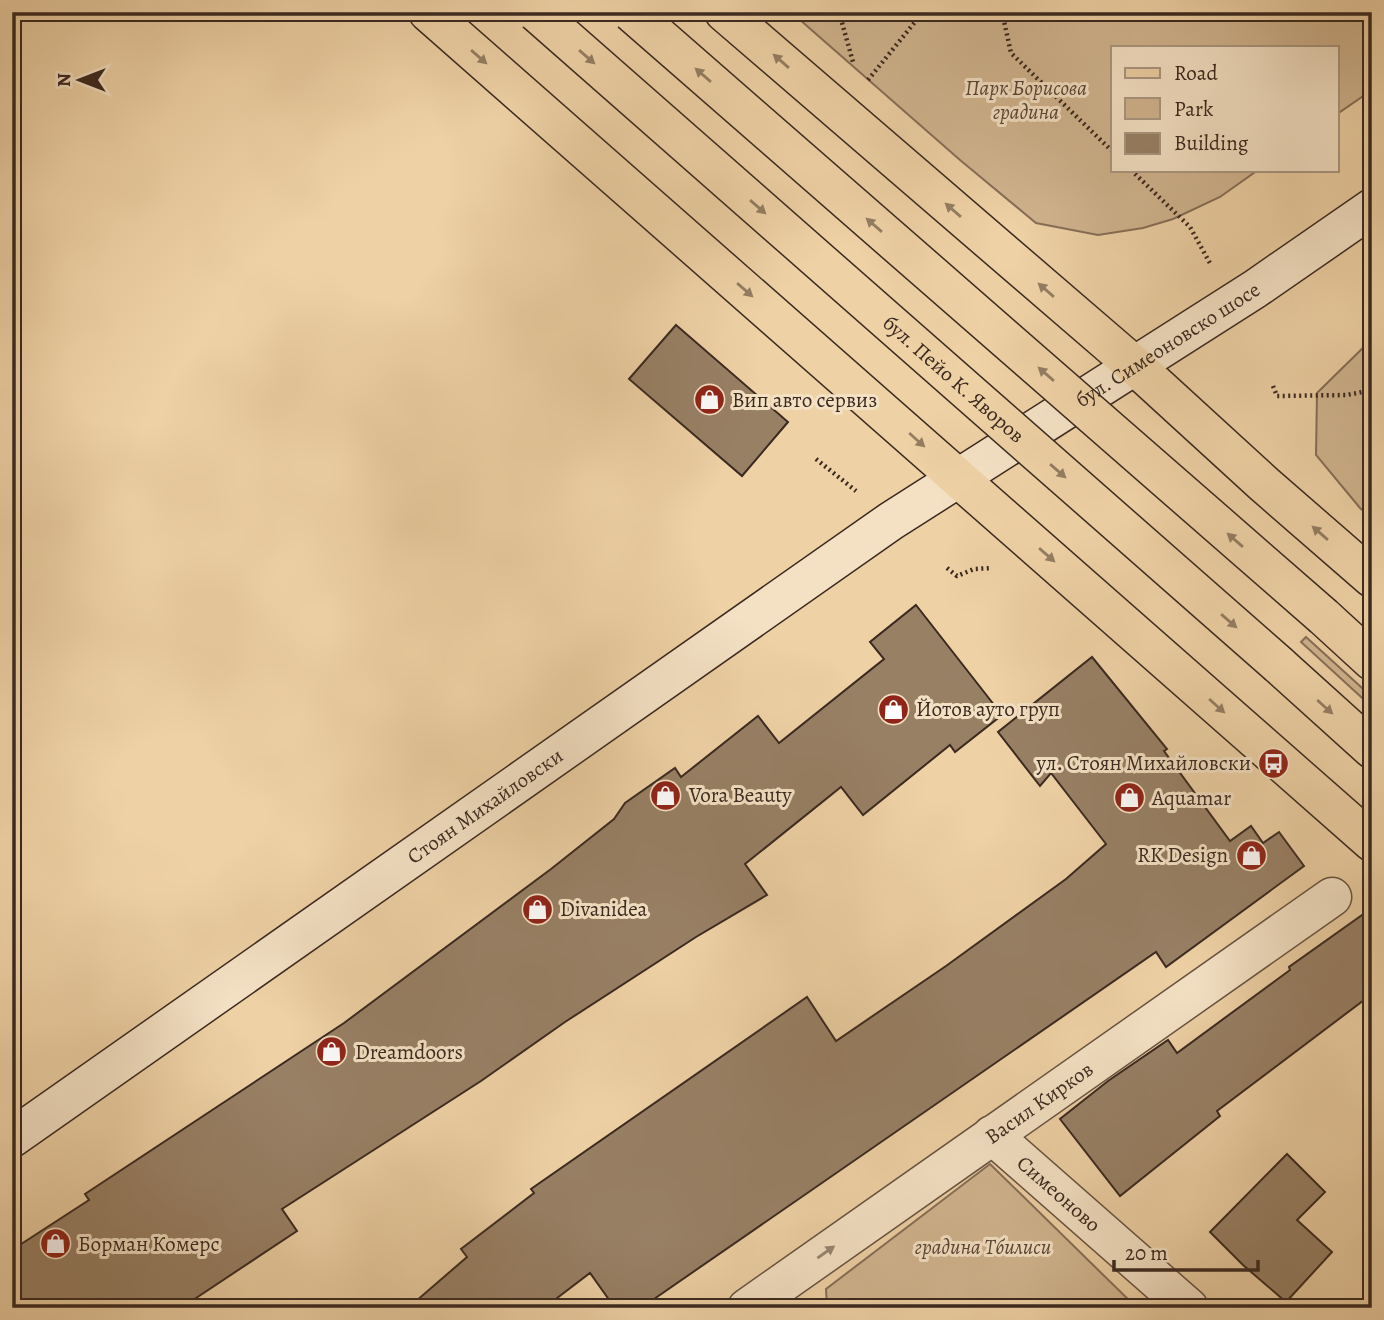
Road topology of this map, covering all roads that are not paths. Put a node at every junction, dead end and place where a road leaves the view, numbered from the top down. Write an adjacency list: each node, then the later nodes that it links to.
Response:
1 (428, 12): 7 (main road, one-way to 7)
2 (536, 12): 10 (main road, бул. Пейо К. Яворов, one-way to 10, bridge)
3 (631, 12): 9 (main road, one-way to 3, bridge)
4 (724, 12): 6 (main road, one-way to 4)
5 (1372, 208): 6 (street, бул. Симеоновско шосе)
6 (1135, 366): 7 (street, бул. Симеоновско шосе); 8 (main road, one-way to 6)
7 (959, 478): 11 (main road, one-way to 11); 14 (street, Стоян Михайловски)
8 (1372, 578)
9 (1372, 661)
10 (1372, 749)
11 (1372, 842)
12 (1332, 897): 13 (street, Васил Кирков)
13 (992, 1135): 15 (street, Васил Кирков, one-way to 13); 16 (street, Симеоново)
14 (12, 1138)
15 (747, 1308)
16 (1189, 1308)

